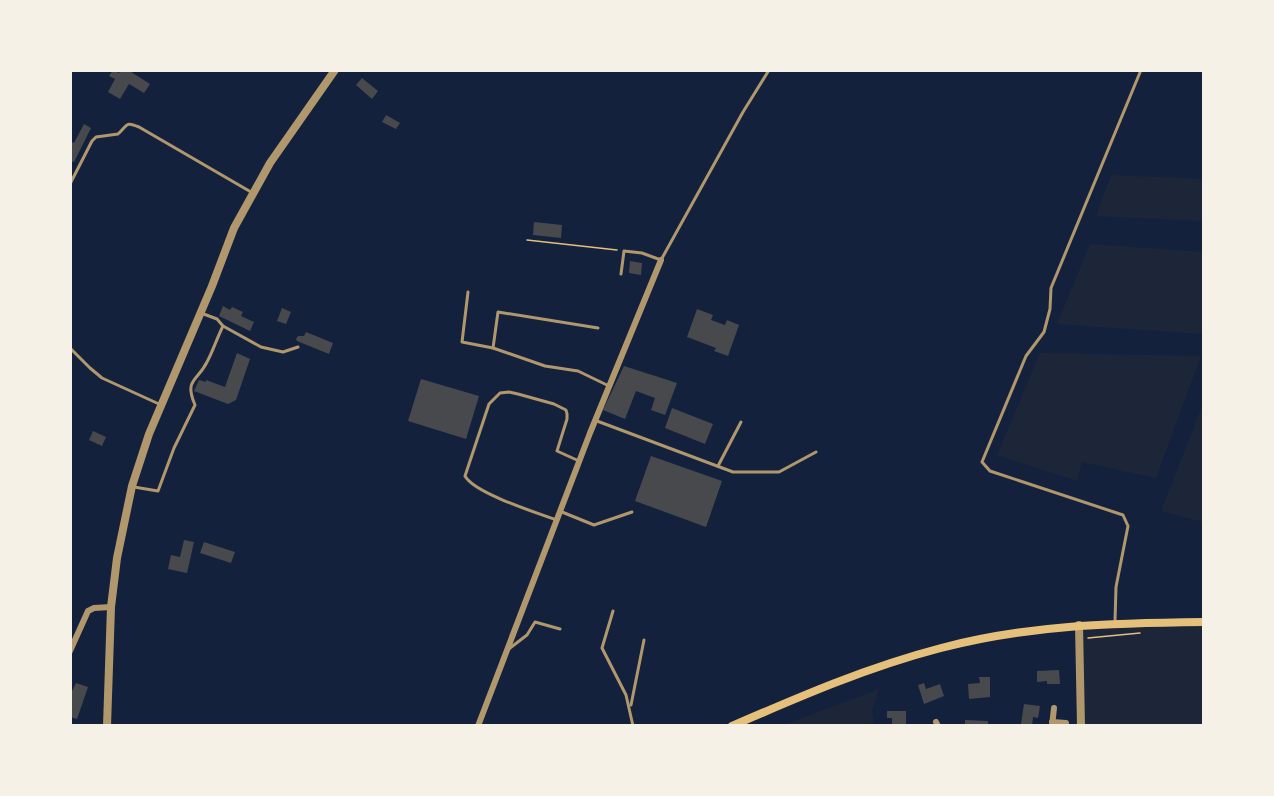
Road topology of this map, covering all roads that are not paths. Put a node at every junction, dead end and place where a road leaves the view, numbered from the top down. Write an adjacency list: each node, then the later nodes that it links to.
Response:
1 (335, 70): 5 (street)
2 (769, 70): 6 (lane)
3 (1141, 70): 29 (lane)
4 (70, 184): 5 (lane)
5 (252, 193): 9 (street)
6 (661, 260): 7 (lane); 15 (street)
7 (621, 274)
8 (468, 292): 14 (lane)
9 (200, 312): 10 (lane); 16 (street)
10 (222, 326): 12 (lane); 22 (lane)
11 (598, 328): 14 (lane)
12 (298, 346)
13 (70, 348): 16 (lane)
14 (493, 348): 15 (lane)
15 (609, 386): 17 (street)
16 (161, 405): 22 (street)
17 (595, 420): 20 (street); 21 (lane)
18 (741, 422): 21 (lane)
19 (816, 452): 21 (lane)
20 (579, 461): 23 (street); 25 (lane)
21 (718, 466)
22 (132, 486): 26 (street)
23 (560, 511): 24 (lane); 25 (street)
24 (632, 512)
25 (557, 520): 34 (street)
26 (111, 607): 33 (street); 39 (street)
27 (613, 611): 35 (lane)
28 (1203, 622): 29 (main road)
29 (1115, 623): 30 (main road)
30 (1079, 625): 42 (main road); 43 (street)
31 (560, 629): 34 (lane)
32 (644, 640): 35 (lane)
33 (70, 651)
34 (507, 651): 40 (street)
35 (630, 706): 41 (lane)
36 (1054, 708): 38 (street)
37 (1066, 723): 38 (street)
38 (1052, 724)
39 (108, 726)
40 (478, 726)
41 (633, 726)
42 (732, 726)
43 (1081, 726)

